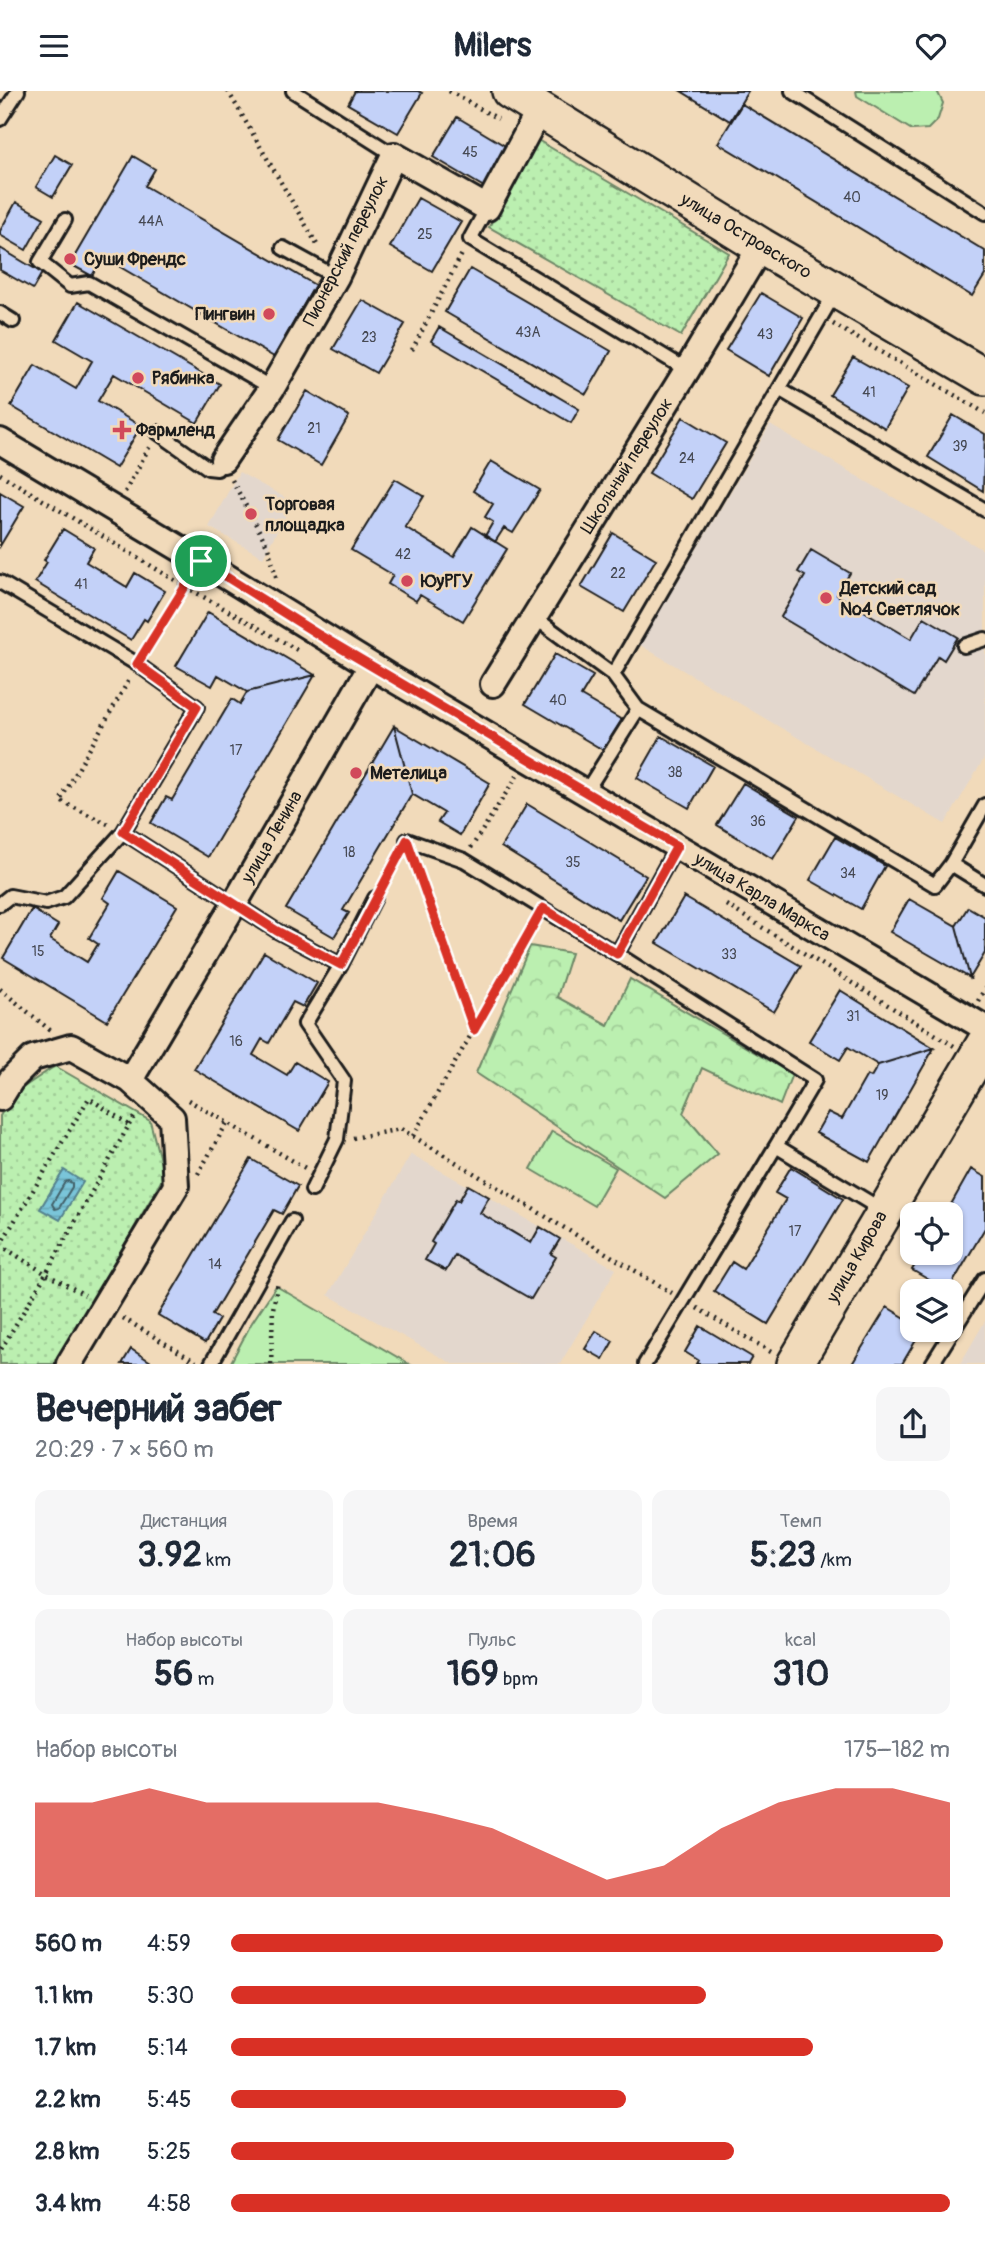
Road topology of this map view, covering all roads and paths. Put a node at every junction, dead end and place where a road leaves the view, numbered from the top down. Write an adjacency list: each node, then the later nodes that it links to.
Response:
1 (18, 91): 7 (lane)
2 (229, 91): 16 (path)
3 (293, 91): 9 (lane)
4 (449, 91): 8 (path)
5 (510, 91): 8 (street, улица Островского)
6 (792, 91): 11 (lane)
7 (0, 119)
8 (533, 122): 10 (street); 14 (street, улица Островского)
9 (394, 155): 10 (street, Пионерский переулок); 16 (street, Пионерский переулок)
10 (487, 208): 13 (lane)
11 (985, 213)
12 (65, 220): 23 (lane)
13 (470, 239): 20 (path); 21 (lane)
14 (761, 246): 17 (street, улица Островского); 21 (street, Школьный переулок)
15 (284, 248): 16 (lane)
16 (336, 277): 23 (street, Пионерский переулок)
17 (828, 303): 22 (street, улица Островского); 24 (lane); 25 (path)
18 (0, 313): 19 (lane)
19 (13, 321)
20 (412, 350)
21 (687, 370): 34 (street, Школьный переулок)
22 (985, 377)
23 (272, 389): 28 (street, Пионерский переулок)
24 (779, 389): 30 (lane); 39 (lane)
25 (985, 413)
26 (157, 432): 28 (lane); 29 (path)
27 (0, 441): 29 (street, улица Карла Маркса)
28 (218, 469)
29 (115, 509): 31 (path); 32 (street, улица Карла Маркса)
30 (985, 510)
31 (100, 535)
32 (201, 561): 37 (path); 38 (street, улица Карла Маркса)
33 (0, 582): 37 (lane)
34 (534, 617): 39 (lane); 40 (street, Школьный переулок)
35 (985, 639): 36 (lane)
36 (964, 646)
37 (137, 664): 45 (lane); 45 (path)
38 (371, 666): 43 (street, улица Карла Маркса); 52 (street, улица Ленина)
39 (613, 675): 41 (lane)
40 (493, 684)
41 (638, 709): 43 (lane); 49 (lane)
42 (518, 775): 48 (path)
43 (585, 793): 47 (street, улица Карла Маркса)
44 (985, 805): 49 (lane)
45 (123, 832): 52 (lane); 53 (lane)
46 (407, 840): 48 (lane); 51 (path); 59 (path)
47 (677, 846): 55 (lane); 58 (street, улица Карла Маркса)
48 (464, 860): 54 (lane)
49 (951, 864): 50 (lane)
50 (985, 885)
51 (375, 898): 56 (lane)
52 (235, 903): 56 (lane); 62 (street, улица Ленина)
53 (0, 904)
54 (543, 908): 55 (lane); 59 (path)
55 (617, 954): 67 (lane)
56 (341, 965): 68 (lane)
57 (0, 989): 61 (path)
58 (985, 1028)
59 (474, 1030): 65 (path)
60 (985, 1043): 70 (street, улица Кирова)
61 (71, 1047): 62 (street); 63 (street)
62 (130, 1080): 78 (street)
63 (0, 1098)
64 (185, 1098): 68 (path)
65 (413, 1136): 66 (path); 75 (path)
66 (358, 1138)
67 (776, 1146): 70 (lane); 75 (lane)
68 (320, 1177): 69 (lane)
69 (312, 1190)
70 (884, 1211): 77 (street, улица Кирова)
71 (292, 1221): 79 (lane)
72 (0, 1245): 76 (path)
73 (279, 1276): 80 (path)
74 (985, 1279): 82 (lane)
75 (684, 1300): 77 (path); 81 (lane)
76 (0, 1351)
77 (788, 1361)
78 (69, 1364)
79 (211, 1364)
80 (271, 1364)
81 (645, 1364)
82 (932, 1364)

